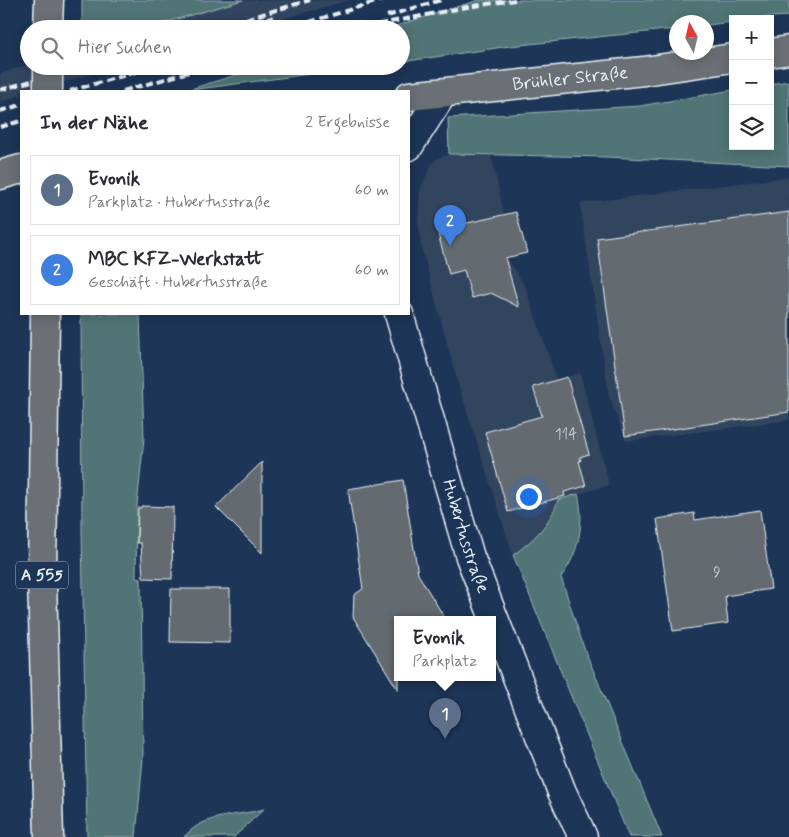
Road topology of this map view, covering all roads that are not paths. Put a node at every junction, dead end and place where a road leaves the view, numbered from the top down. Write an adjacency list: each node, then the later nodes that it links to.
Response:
1 (49, 0): 2 (main road)
2 (48, 20)
3 (789, 50): 4 (main road)
4 (774, 52)
5 (729, 59): 8 (main road, Brühler Straße)
6 (48, 75): 7 (main road, bridge)
7 (48, 90)
8 (443, 93): 9 (main road, Brühler Straße); 10 (street)
9 (410, 96)
10 (410, 144)
11 (20, 169): 12 (main road)
12 (0, 175)
13 (45, 315): 17 (main road, A 555)
14 (399, 315): 15 (street, Hubertusstraße)
15 (493, 616)
16 (496, 623): 18 (street, Hubertusstraße)
17 (49, 837)
18 (583, 837)

